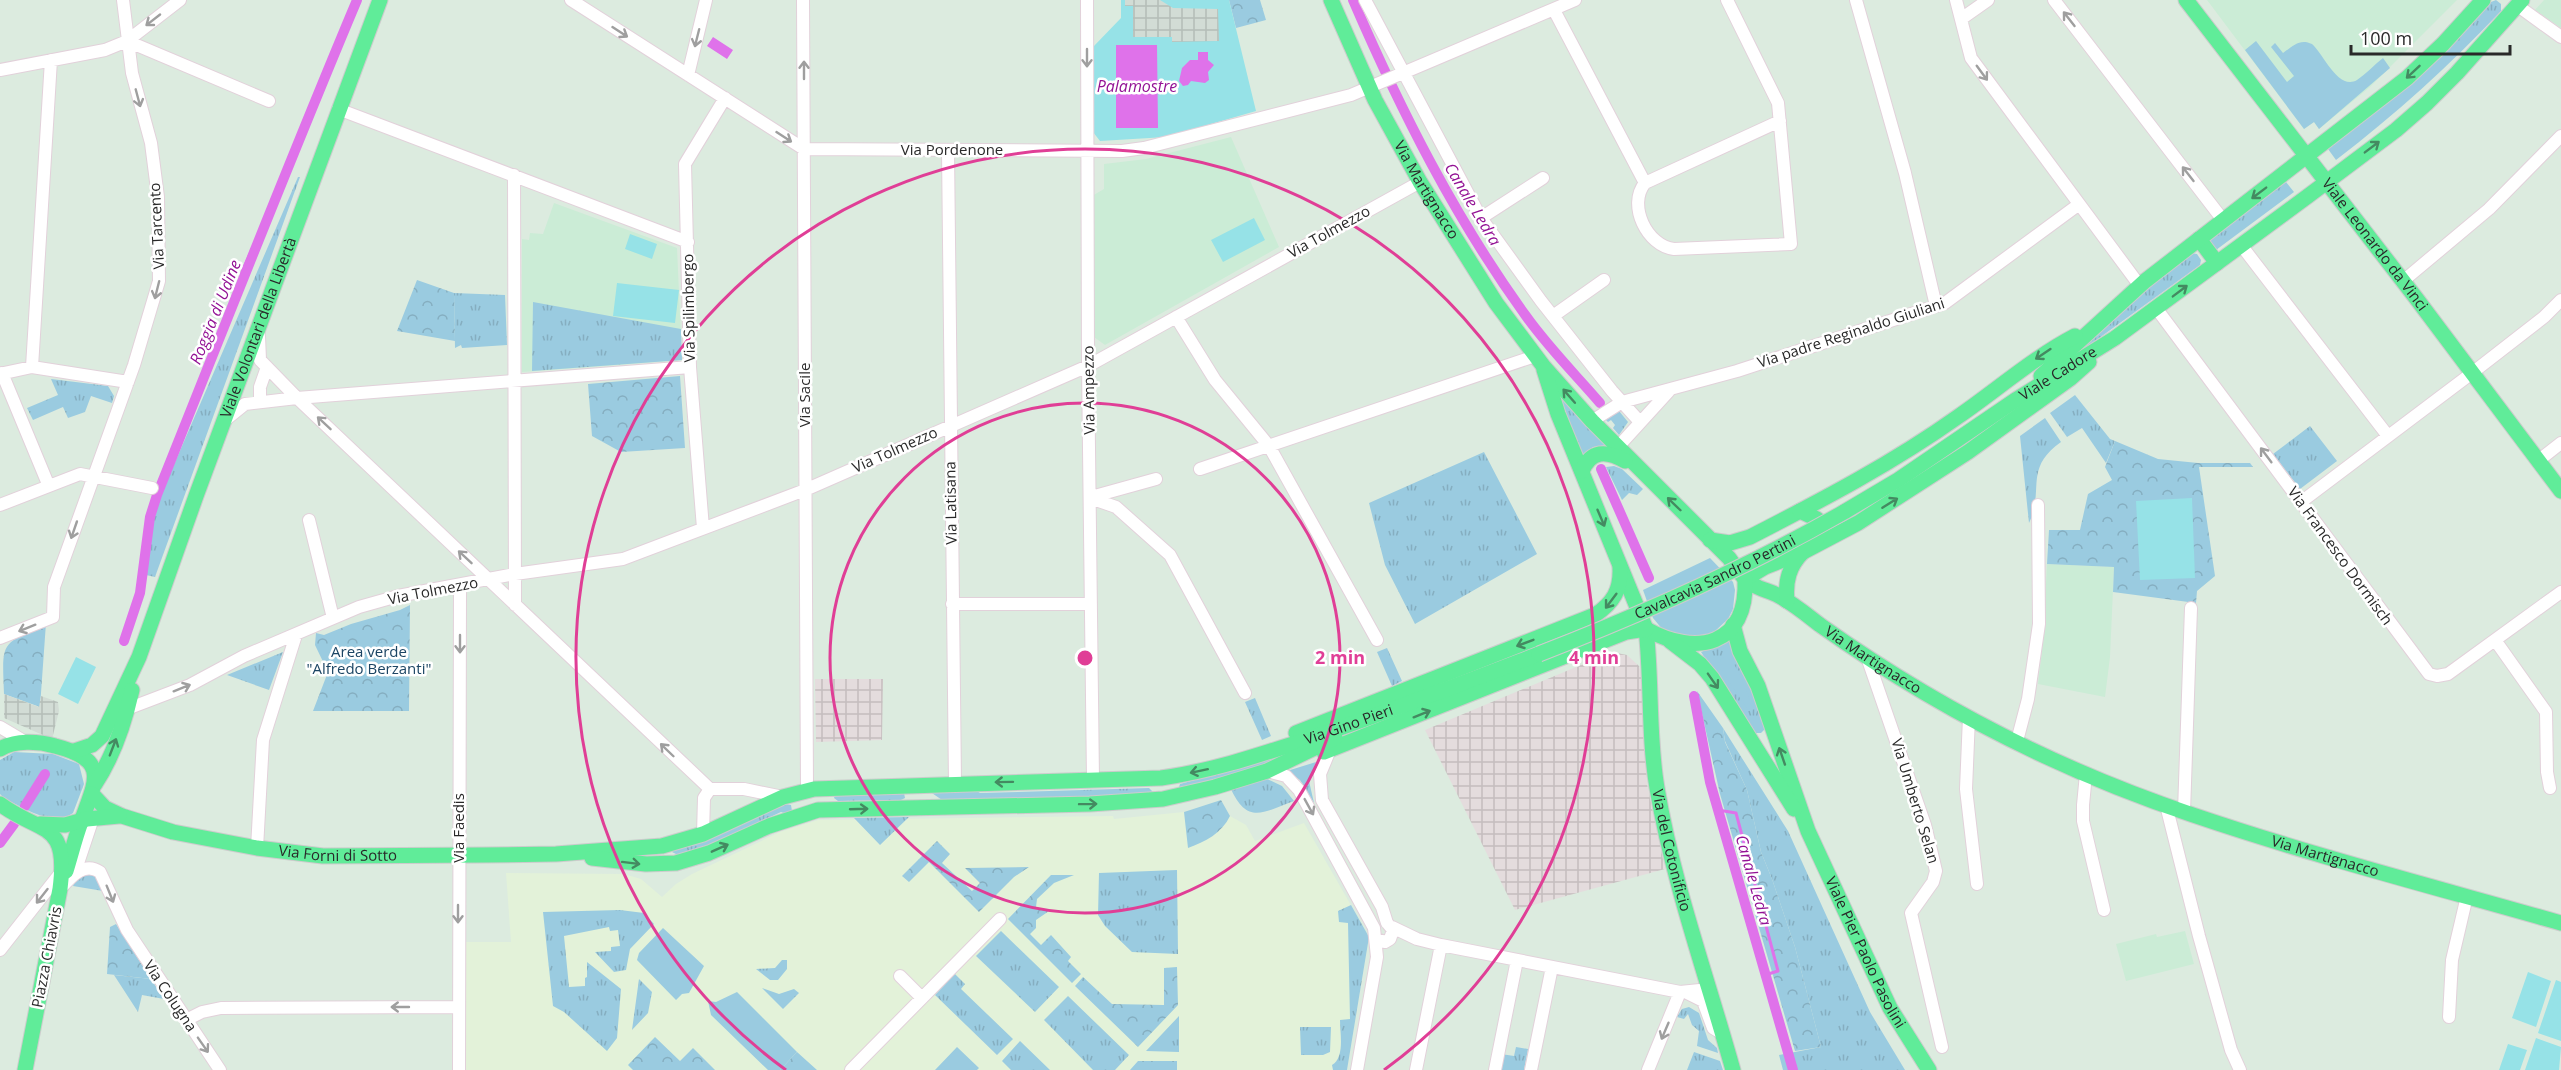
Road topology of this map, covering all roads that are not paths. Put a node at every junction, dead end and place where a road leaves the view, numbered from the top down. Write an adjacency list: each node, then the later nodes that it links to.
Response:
1 (123, 0): 22 (street, Via Tarcento)
2 (180, 0): 22 (street, one-way to 22)
3 (380, 0): 30 (main road, Viale Volontari della Libertà)
4 (571, 0): 26 (street, one-way to 26)
5 (706, 0): 26 (street, one-way to 26)
6 (803, 0): 33 (street, Via Sacile, one-way to 6)
7 (1087, 0): 35 (street, Via Ampezzo, one-way to 35)
8 (1331, 0): 27 (main road, Via Martignacco)
9 (1365, 0): 25 (street)
10 (1575, 0): 19 (street, Via Pordenone)
11 (1727, 0): 31 (street)
12 (1857, 0): 53 (street)
13 (1956, 0): 20 (street)
14 (1988, 0): 20 (street)
15 (2054, 0): 44 (street, one-way to 15)
16 (2186, 0): 36 (main road, Viale Leonardo da Vinci)
17 (2483, 0): 36 (main road, Viale Cadore, one-way to 36)
18 (2516, 2): 21 (street); 41 (main road, Viale Cadore, one-way to 18)
19 (1554, 10): 25 (street, Via Pordenone); 40 (street)
20 (1961, 20): 42 (street, one-way to 42)
21 (2561, 37)
22 (127, 41): 23 (street); 29 (street); 68 (street, Via Tarcento, one-way to 68)
23 (51, 60): 24 (street); 62 (street)
24 (0, 70)
25 (1399, 74): 27 (street, Via Pordenone); 43 (street)
26 (688, 75): 28 (street)
27 (1373, 86): 35 (street, Via Pordenone); 39 (main road, Via Martignacco)
28 (725, 98): 33 (street, one-way to 33); 46 (street, Via Spilimbergo)
29 (269, 101)
30 (339, 109): 37 (street); 58 (main road, Viale Volontari della Libertà)
31 (1780, 121): 40 (street); 40 (street)
32 (2561, 136): 50 (street)
33 (804, 149): 34 (street, Via Pordenone); 92 (street, Via Sacile)
34 (948, 150): 35 (street, Via Pordenone); 78 (street, Via Latisana)
35 (1087, 150): 61 (street, Via Ampezzo)
36 (2306, 158): 41 (main road, Viale Leonardo da Vinci); 44 (main road, Viale Cadore, one-way to 44)
37 (514, 175): 46 (street); 67 (street)
38 (1543, 178): 43 (street)
39 (1420, 182): 56 (street, Via Tolmezzo); 60 (main road, Via Martignacco)
40 (1646, 183)
41 (2325, 183): 47 (main road, Viale Cadore); 50 (main road, Viale Leonardo da Vinci)
42 (2078, 205): 51 (street); 53 (street, Via padre Reginaldo Giuliani)
43 (1481, 218): 55 (street)
44 (2223, 220): 45 (main road, Viale Cadore)
45 (2197, 240): 48 (main road); 51 (main road, Viale Cadore)
46 (688, 242): 64 (street, Via Spilimbergo)
47 (2241, 245): 48 (main road, Viale Cadore); 79 (street)
48 (2214, 265): 54 (main road, Viale Cadore, one-way to 48)
49 (1604, 280): 55 (street)
50 (2403, 281): 66 (main road, Viale Leonardo da Vinci)
51 (2140, 286): 57 (main road, Viale Cadore)
52 (2561, 300): 66 (street)
53 (1936, 306): 69 (street, Via padre Reginaldo Giuliani)
54 (2156, 308): 59 (main road, Viale Cadore); 95 (street, Via Francesco Dormisch, one-way to 54)
55 (1553, 316): 73 (street)
56 (1176, 317): 61 (street, Via Tolmezzo); 81 (street)
57 (2094, 326): 71 (main road, Viale Cadore); 84 (main road, one-way to 84)
58 (259, 327): 63 (street); 76 (main road, Viale Volontari della Libertà)
59 (2115, 338): 71 (main road, Viale Cadore); 100 (main road, one-way to 59)
60 (1539, 361): 74 (main road, Via Martignacco); 75 (main road, Via Martignacco, one-way to 60); 81 (street)
61 (1088, 366): 78 (street, Via Tolmezzo); 94 (street, Via Ampezzo)
62 (32, 367): 65 (street); 68 (street)
63 (267, 367): 70 (street); 72 (street)
64 (690, 367): 67 (street); 101 (street, Via Spilimbergo)
65 (1, 373): 90 (street)
66 (2472, 373): 79 (street); 83 (main road, Viale Leonardo da Vinci)
67 (515, 381): 70 (street); 105 (street)
68 (128, 382): 88 (street, Via Tarcento)
69 (1669, 391): 73 (street, Via padre Reginaldo Giuliani); 77 (street, Via padre Reginaldo Giuliani)
70 (297, 398): 72 (street); 107 (street, one-way to 70)
71 (2017, 399): 130 (main road, Cavalcavia Sandro Pertini, bridge)
72 (260, 402): 76 (street)
73 (1622, 402): 75 (street, Via padre Reginaldo Giuliani); 77 (street)
74 (1558, 414): 87 (main road, Via del Cotonificio)
75 (1592, 421): 82 (main road, Via Martignacco)
76 (224, 422): 129 (main road, Viale Volontari della Libertà)
77 (1640, 422): 82 (street, Via padre Reginaldo Giuliani)
78 (951, 426): 92 (street, Via Tolmezzo); 111 (street, Via Latisana)
79 (2388, 436): 95 (street)
80 (2561, 443): 83 (street)
81 (1269, 446): 85 (street); 122 (street)
82 (1617, 448): 86 (main road, Via Martignacco)
83 (2538, 461): 93 (main road, Viale Leonardo da Vinci)
84 (1888, 463): 98 (main road); 100 (main road)
85 (1200, 469)
86 (1638, 469): 87 (main road); 102 (main road, Via Martignacco, one-way to 86)
87 (1582, 471): 104 (main road, Via del Cotonificio, one-way to 104)
88 (93, 475): 90 (street); 91 (street); 121 (street, Via Tarcento, one-way to 121)
89 (1156, 479): 94 (street)
90 (48, 484): 96 (street)
91 (152, 488)
92 (805, 490): 101 (street, Via Tolmezzo); 150 (street, Via Sacile)
93 (2561, 491)
94 (1090, 498): 112 (street, Via Ampezzo); 128 (street)
95 (2301, 502): 123 (street, Via Francesco Dormisch)
96 (0, 505)
97 (2038, 506): 135 (street)
98 (1800, 511): 102 (main road); 103 (main road)
99 (309, 520): 116 (street)
100 (1858, 523): 103 (main road)
101 (703, 528): 105 (street, Via Tolmezzo)
102 (1710, 540): 106 (main road, Via Martignacco)
103 (1803, 552): 106 (main road); 110 (main road)
104 (1620, 565): 117 (main road, one-way to 117); 119 (main road, Via del Cotonificio)
105 (515, 574): 107 (street, Via Tolmezzo); 113 (street)
106 (1745, 579): 110 (main road, Via Martignacco); 114 (main road)
107 (490, 580): 108 (street, Via Tolmezzo); 113 (street)
108 (460, 586): 116 (street, Via Tolmezzo); 166 (street, Via Faedis, one-way to 166)
109 (2561, 592): 123 (street, Via Francesco Dormisch)
110 (1784, 599): 114 (main road); 126 (main road, Via Martignacco)
111 (952, 604): 112 (street); 146 (street, Via Latisana)
112 (1091, 604): 144 (street, Via Ampezzo)
113 (515, 605): 149 (street, one-way to 113)
114 (1742, 606): 118 (main road)
115 (2191, 608): 156 (street)
116 (333, 618): 120 (street, Via Tolmezzo)
117 (1579, 622): 125 (main road); 140 (main road, one-way to 140)
118 (1733, 625): 124 (main road); 133 (main road, Viale Pier Paolo Pasolini)
119 (1646, 629): 124 (main road); 125 (main road); 127 (main road, Via del Cotonificio)
120 (296, 634): 129 (street, Via Tolmezzo, one-way to 120); 164 (street)
121 (0, 638)
122 (1377, 640)
123 (2495, 640): 147 (street)
124 (1670, 641): 127 (main road); 134 (main road, Viale Pier Paolo Pasolini, one-way to 134)
125 (1588, 647): 137 (main road, one-way to 125)
126 (1867, 657): 131 (main road, Via Martignacco); 190 (street, Via Umberto Selan)
127 (1650, 661): 183 (main road, Via del Cotonificio)
128 (1245, 693)
129 (122, 707): 139 (main road); 148 (main road, Piazza Chiavris, one-way to 129)
130 (1392, 711): 137 (main road, Via Gino Pieri); 140 (main road, Via Gino Pieri)
131 (1969, 717): 135 (main road, Via Martignacco); 171 (street)
132 (1, 726): 136 (street)
133 (1772, 727): 134 (main road); 161 (main road, Viale Pier Paolo Pasolini, one-way to 133)
134 (1749, 737): 161 (main road, Viale Pier Paolo Pasolini)
135 (2017, 741): 142 (main road, Via Martignacco)
136 (27, 743): 138 (main road); 139 (main road)
137 (1333, 743): 141 (main road); 167 (street)
138 (0, 749)
139 (74, 751): 148 (main road)
140 (1255, 756): 143 (main road, Via Gino Pieri, one-way to 143)
141 (1267, 771): 151 (main road); 169 (street, one-way to 169)
142 (2086, 774): 152 (main road, Via Martignacco); 174 (street)
143 (1168, 777): 144 (main road, Via Gino Pieri); 151 (main road)
144 (1093, 780): 146 (main road, Via Gino Pieri, one-way to 146)
145 (915, 784): 146 (main road, Via Gino Pieri); 150 (main road, Via Gino Pieri); 153 (main road)
146 (955, 784)
147 (2550, 788)
148 (93, 789): 158 (main road, Via Forni di Sotto); 159 (main road, Piazza Chiavris)
149 (710, 789): 150 (street); 162 (street)
150 (800, 792): 155 (main road); 157 (main road); 162 (main road, Via Forni di Sotto)
151 (1170, 798): 153 (main road, one-way to 151)
152 (2166, 805): 156 (main road, Via Martignacco); 202 (street)
153 (939, 807): 155 (main road, Via Forni di Sotto, one-way to 153)
154 (3, 810): 160 (main road, Piazza Chiavris)
155 (818, 810): 157 (main road, Via Forni di Sotto)
156 (2184, 812): 173 (main road, Via Martignacco)
157 (801, 814): 168 (main road, Via Forni di Sotto, one-way to 157)
158 (123, 816): 159 (main road, Via Forni di Sotto); 164 (main road, Via Forni di Sotto)
159 (87, 820): 160 (main road, Piazza Chiavris); 170 (street, Piazza Chiavris); 172 (main road, Piazza Chiavris)
160 (40, 825): 170 (main road, Piazza Chiavris)
161 (1808, 831): 201 (main road, Viale Pier Paolo Pasolini)
162 (703, 834): 163 (main road, Via Forni di Sotto)
163 (662, 846): 165 (main road, Via Forni di Sotto); 168 (main road)
164 (257, 848): 166 (main road, Via Forni di Sotto)
165 (556, 854): 166 (main road, Via Forni di Sotto); 168 (main road, Via Forni di Sotto, one-way to 168)
166 (459, 855): 186 (street, Via Faedis, one-way to 186)
167 (1355, 860): 169 (street); 177 (street)
168 (664, 864)
169 (1341, 867): 177 (street)
170 (68, 872): 172 (main road, Piazza Chiavris); 179 (street, Piazza Chiavris, one-way to 179); 188 (street, Via Colugna, one-way to 188)
171 (1977, 884)
172 (60, 889): 191 (main road, Piazza Chiavris)
173 (2467, 896): 176 (main road, Via Martignacco); 187 (street)
174 (2104, 910)
175 (1000, 919): 185 (street)
176 (2561, 922)
177 (1385, 932): 178 (street); 195 (street)
178 (1441, 945): 180 (street); 196 (street)
179 (0, 950)
180 (1517, 960): 181 (street); 197 (street)
181 (1552, 967): 184 (street); 198 (street)
182 (900, 976): 185 (street)
183 (1710, 989): 184 (street); 189 (main road, Via del Cotonificio)
184 (1683, 992): 189 (street, Via del Cotonificio); 199 (street, one-way to 199)
185 (922, 998): 194 (street)
186 (458, 1007): 188 (street, one-way to 188); 193 (street, Via Faedis)
187 (2449, 1017)
188 (186, 1020): 192 (street, Via Colugna, one-way to 192)
189 (1723, 1035): 200 (main road, Via del Cotonificio)
190 (1942, 1047)
191 (25, 1070)
192 (220, 1070)
193 (459, 1070)
194 (851, 1070)
195 (1357, 1070)
196 (1416, 1070)
197 (1495, 1070)
198 (1531, 1070)
199 (1648, 1070)
200 (1733, 1070)
201 (1929, 1070)
202 (2240, 1070)

